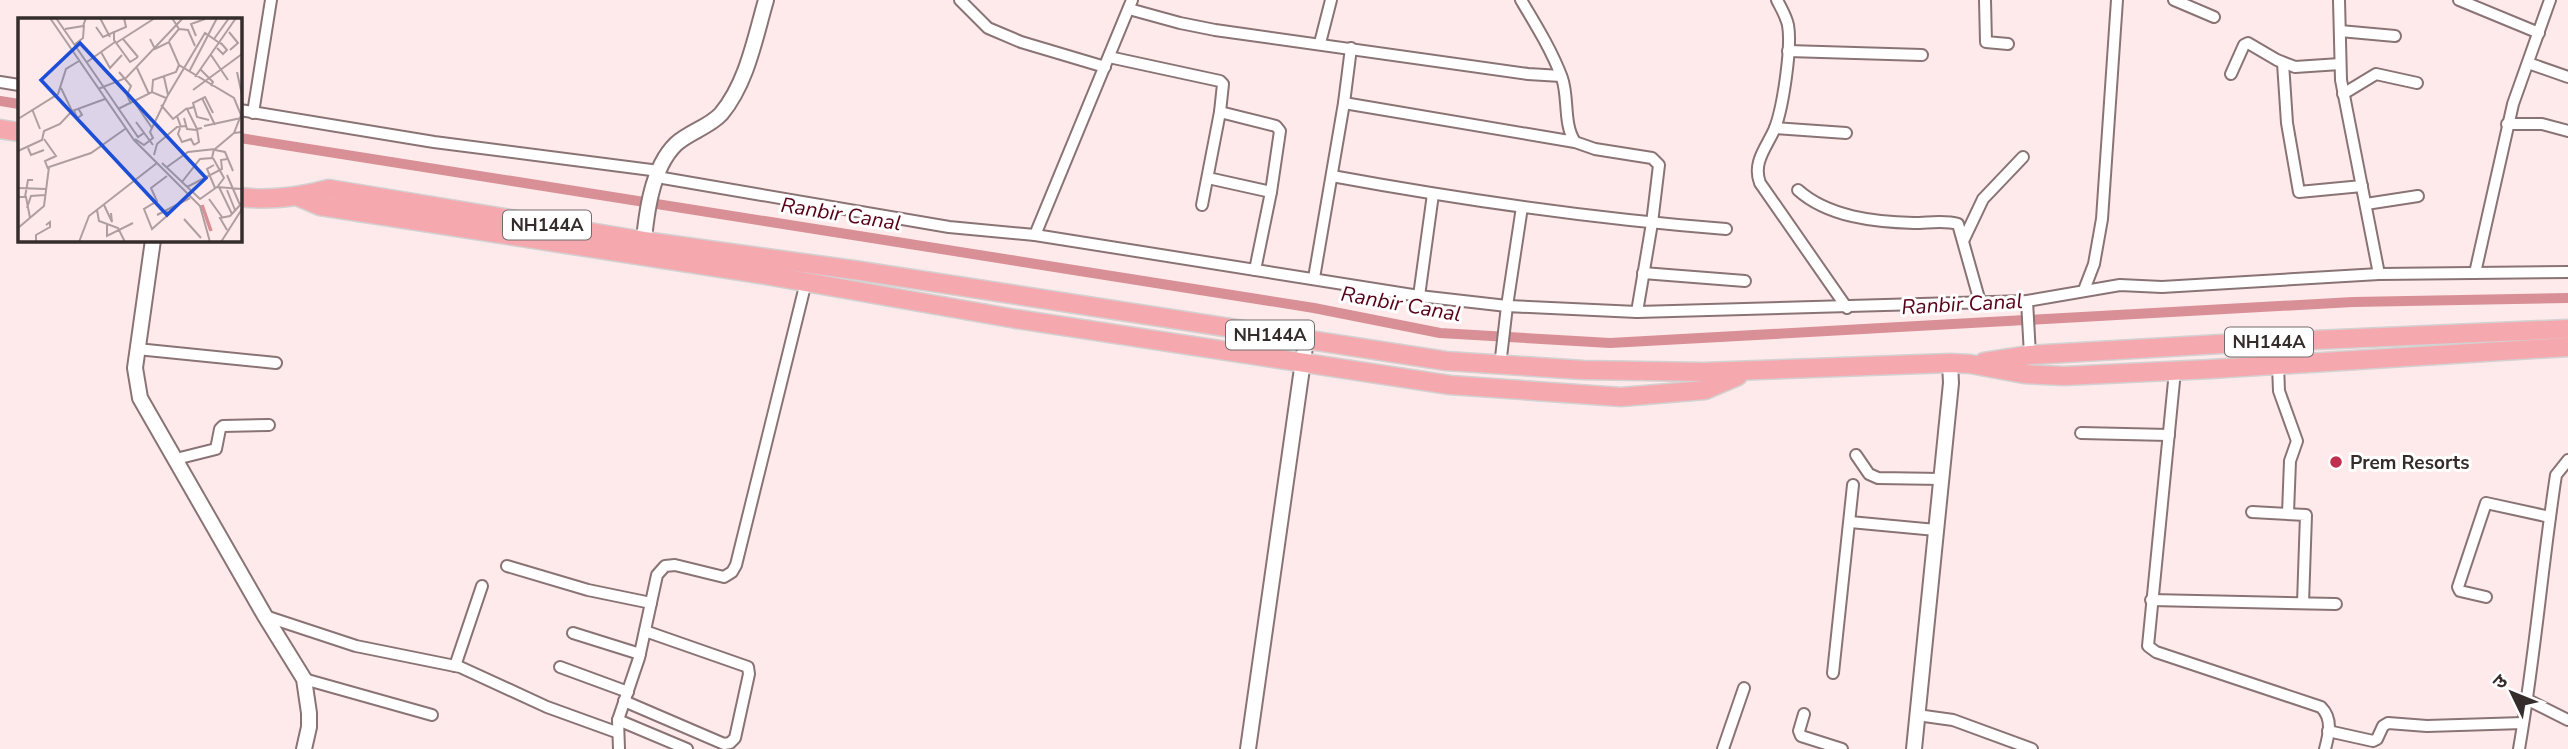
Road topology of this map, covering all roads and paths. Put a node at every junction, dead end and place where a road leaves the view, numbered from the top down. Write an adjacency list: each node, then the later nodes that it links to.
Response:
1 (271, 0): 37 (street)
2 (766, 0): 46 (street)
3 (960, 0): 23 (street)
4 (1331, 0): 18 (street)
5 (1521, 0): 28 (street)
6 (1777, 0): 21 (street)
7 (1985, 0): 19 (street)
8 (2117, 0): 72 (street)
9 (2174, 0): 14 (street)
10 (2339, 0): 15 (street)
11 (2459, 0): 16 (street)
12 (2550, 0): 16 (street)
13 (1131, 4): 18 (street); 23 (street)
14 (2214, 17)
15 (2340, 31): 17 (street); 26 (street)
16 (2539, 33): 25 (street)
17 (2395, 36)
18 (1320, 43): 20 (street)
19 (2008, 44)
20 (1351, 48): 28 (street); 34 (street)
21 (1788, 51): 22 (street); 39 (street)
22 (1922, 55)
23 (1107, 62): 36 (street); 60 (street)
24 (2283, 63): 26 (street); 27 (street); 49 (street)
25 (2528, 63): 29 (street); 38 (street)
26 (2340, 64): 33 (street)
27 (2231, 74)
28 (1562, 76): 44 (street)
29 (2568, 77)
30 (0, 82): 32 (street)
31 (2417, 83): 33 (street)
32 (18, 85)
33 (2343, 94): 49 (street)
34 (1344, 103): 44 (street); 47 (street)
35 (242, 110): 37 (street)
36 (1220, 112): 48 (street); 51 (street)
37 (253, 113): 46 (street)
38 (2507, 124): 41 (street); 67 (street)
39 (1775, 128): 43 (street); 77 (street)
40 (0, 129): 42 (highway)
41 (2568, 131)
42 (18, 132)
43 (1846, 133)
44 (1575, 142): 58 (street)
45 (2023, 157): 61 (street)
46 (658, 174): 60 (street); 63 (street)
47 (1332, 176): 52 (street); 69 (street)
48 (1208, 178): 51 (street); 56 (street)
49 (2362, 186): 55 (street)
50 (1798, 190): 61 (street)
51 (1271, 192): 64 (street)
52 (1433, 194): 57 (street); 73 (street)
53 (2418, 196): 55 (street)
54 (242, 197): 63 (highway, NH144A)
55 (2366, 204): 68 (street)
56 (1202, 205)
57 (1522, 207): 58 (street); 75 (street)
58 (1652, 223): 59 (street); 66 (street)
59 (1726, 229)
60 (1035, 235): 64 (street)
61 (1964, 239): 74 (street)
62 (153, 242): 82 (street)
63 (643, 249): 71 (highway, NH144A); 80 (highway, NH144A)
64 (1255, 270): 69 (street)
65 (2568, 272): 67 (street)
66 (1643, 273): 70 (street); 78 (street)
67 (2475, 273): 68 (street)
68 (2379, 274): 72 (street)
69 (1314, 278): 73 (street)
70 (1745, 281)
71 (806, 282): 86 (highway); 109 (street)
72 (2084, 290): 76 (street)
73 (1419, 296): 75 (street)
74 (1980, 302): 76 (street); 77 (street)
75 (1507, 306): 78 (street); 84 (street)
76 (2027, 307): 83 (street)
77 (1847, 308): 78 (street)
78 (1637, 312)
79 (2568, 329): 83 (highway, NH144A)
80 (1306, 340): 84 (highway, NH144A); 86 (street)
81 (2568, 346): 89 (highway)
82 (137, 349): 85 (street); 96 (street)
83 (2030, 355): 88 (highway, NH144A)
84 (1501, 358): 91 (highway, NH144A)
85 (276, 363)
86 (1302, 363): 91 (highway); 134 (street)
87 (1950, 363): 88 (highway, NH144A); 91 (highway, NH144A); 98 (street)
88 (1970, 364): 90 (highway)
89 (2277, 365): 90 (highway); 101 (street)
90 (2175, 371): 94 (street)
91 (1754, 372)
92 (269, 425): 96 (street)
93 (2081, 433): 94 (street)
94 (2169, 435): 108 (street)
95 (1856, 455): 98 (street)
96 (176, 459): 112 (street)
97 (2568, 460): 102 (street)
98 (1942, 479): 104 (street)
99 (1853, 485): 103 (street)
100 (2252, 512): 101 (street)
101 (2288, 513): 110 (street)
102 (2550, 517): 107 (street); 122 (street)
103 (1850, 522): 104 (street); 118 (street)
104 (1936, 530): 125 (street)
105 (507, 566): 109 (street)
106 (482, 586): 116 (street)
107 (2486, 597)
108 (2151, 600): 110 (street); 129 (street)
109 (651, 603): 113 (street)
110 (2303, 603): 111 (street)
111 (2336, 604)
112 (265, 616): 116 (street); 119 (street)
113 (645, 631): 115 (street); 121 (street)
114 (573, 634): 115 (street)
115 (640, 654): 121 (street)
116 (455, 666): 128 (street)
117 (560, 667): 121 (street)
118 (1833, 673)
119 (304, 679): 124 (street); 131 (street)
120 (1744, 688): 135 (street)
121 (626, 697): 128 (street)
122 (2528, 700): 126 (street); 127 (street)
123 (1804, 714): 130 (street)
124 (432, 715)
125 (1925, 716): 137 (street); 138 (street)
126 (2568, 720)
127 (2523, 723): 129 (street); 140 (street)
128 (617, 726): 132 (street); 133 (street)
129 (2328, 731): 139 (street)
130 (1808, 744): 136 (street)
131 (304, 749)
132 (619, 749)
133 (687, 749)
134 (1248, 749)
135 (1723, 749)
136 (1842, 749)
137 (1914, 749)
138 (2032, 749)
139 (2325, 749)
140 (2519, 749)

